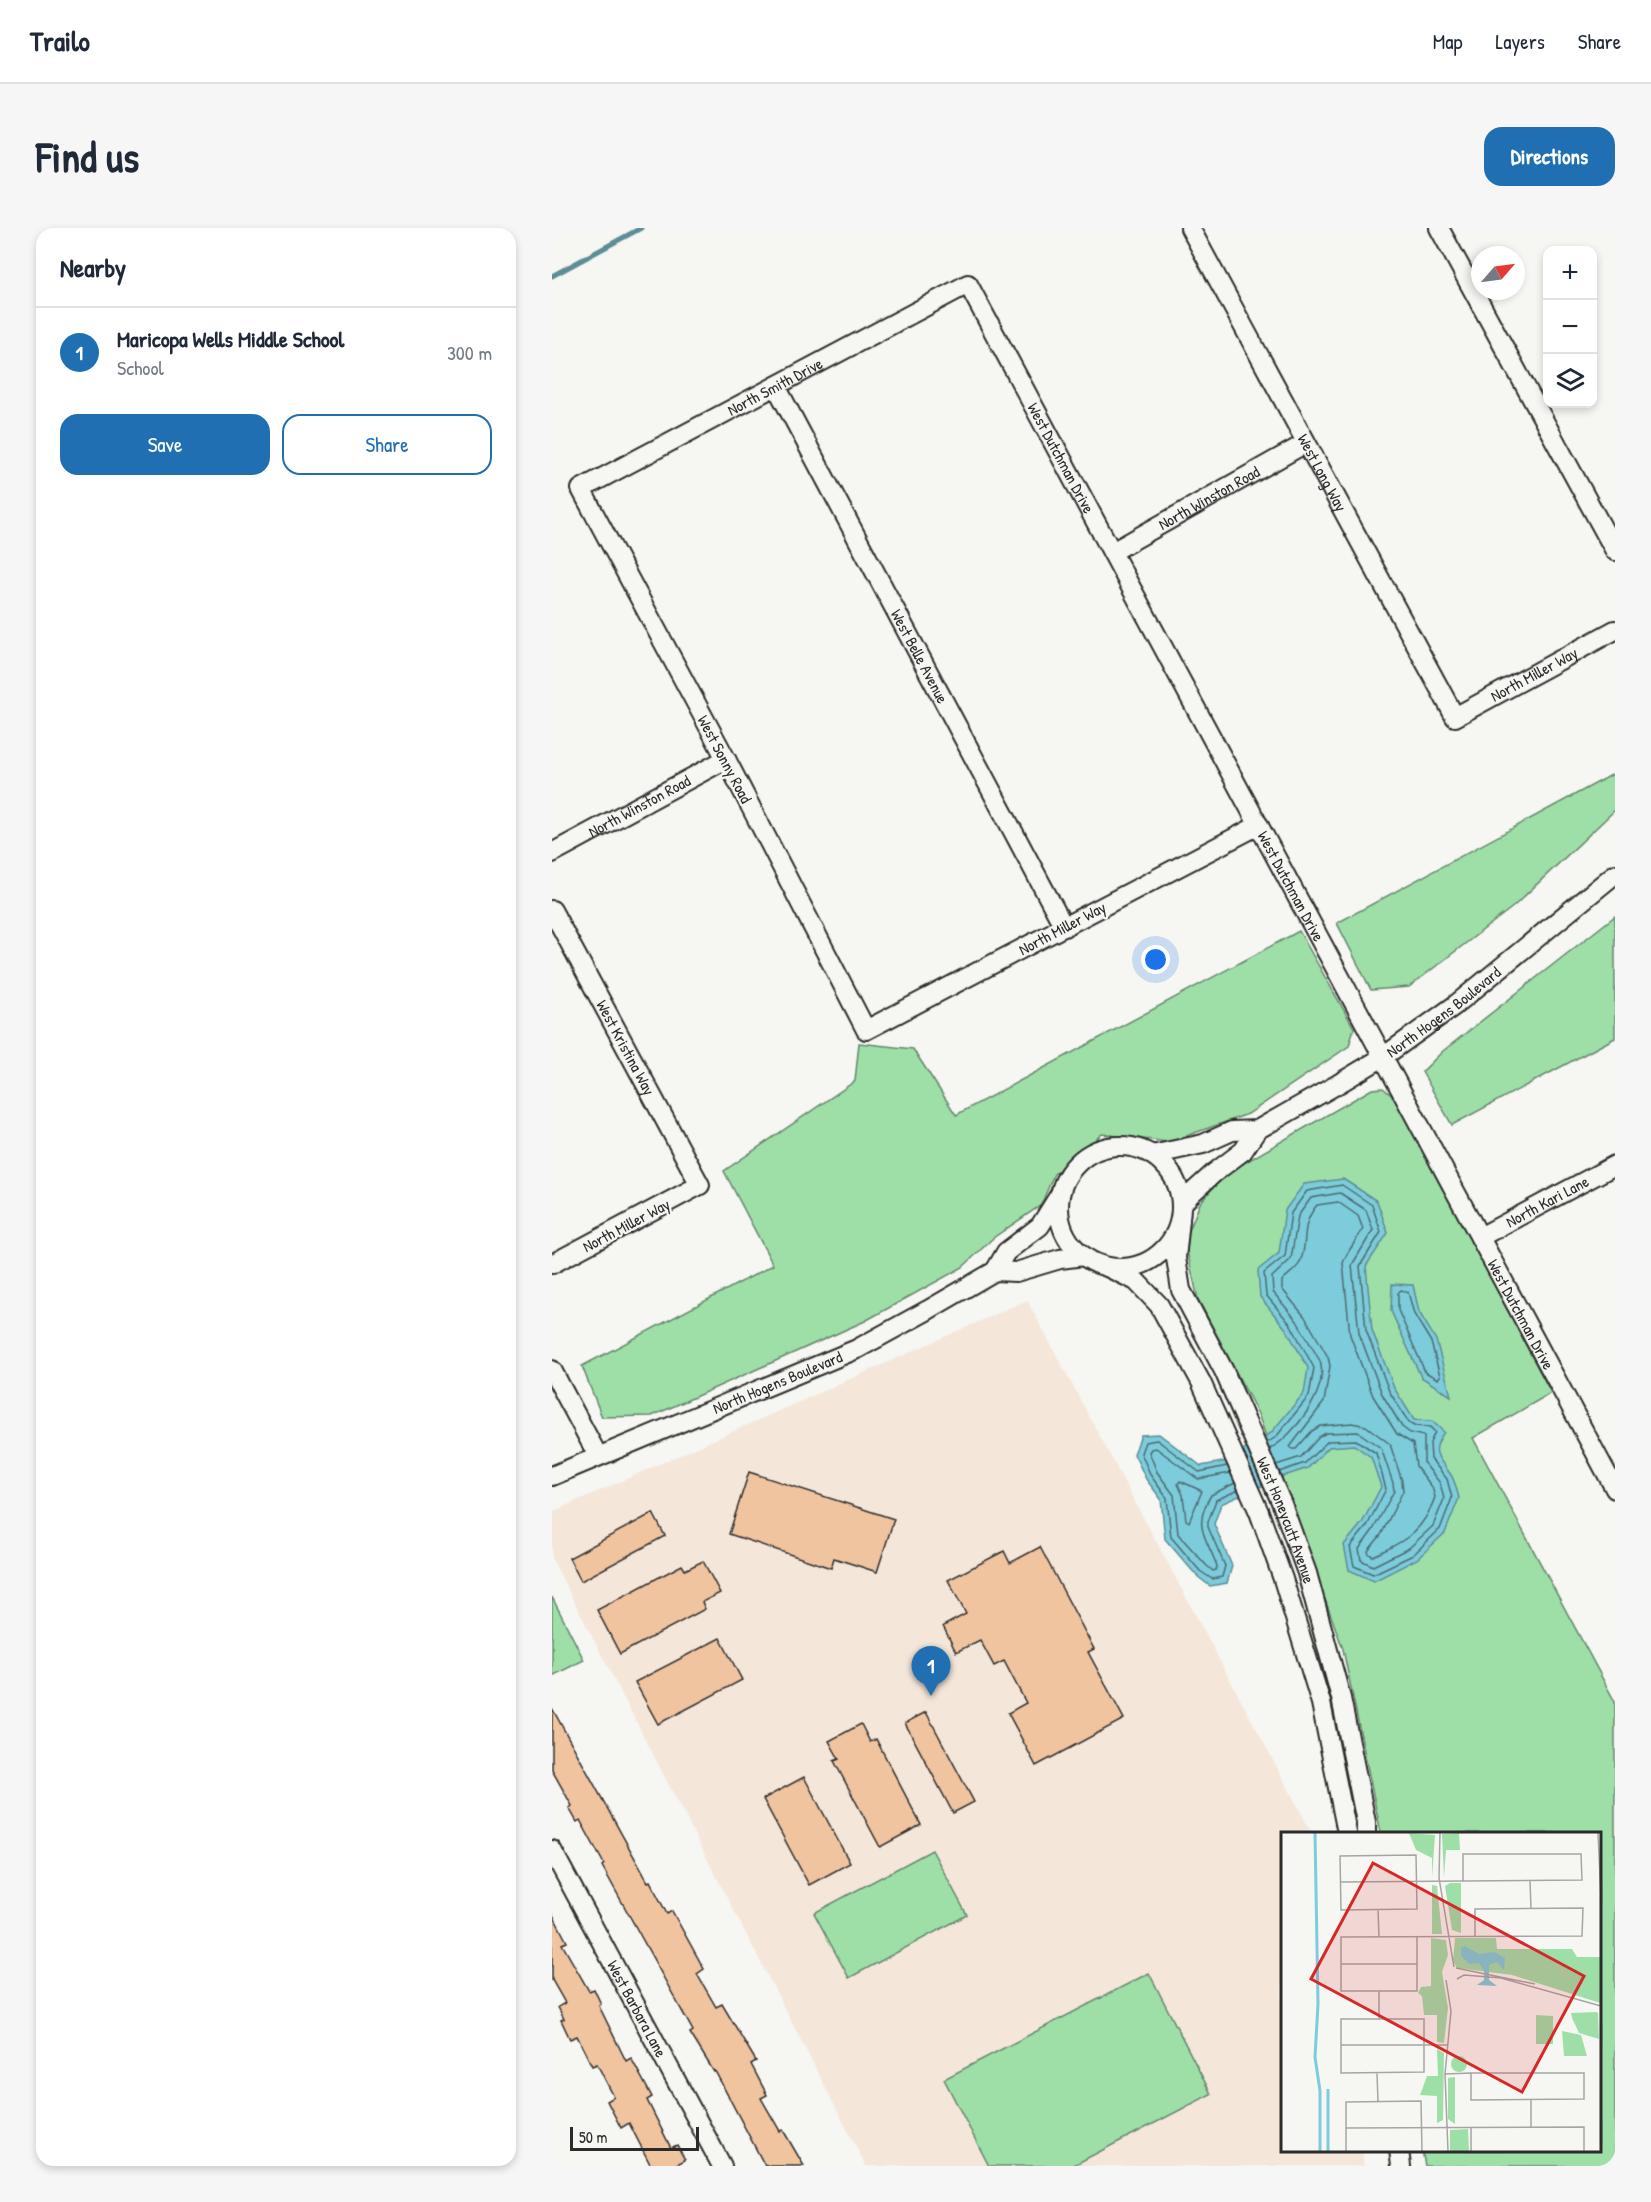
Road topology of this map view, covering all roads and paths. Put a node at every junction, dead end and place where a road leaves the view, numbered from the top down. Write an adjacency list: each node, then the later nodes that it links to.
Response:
1 (1190, 228): 5 (street, West Long Way)
2 (1439, 228): 7 (street)
3 (968, 284): 4 (street, North Smith Drive); 8 (street, West Dutchman Drive)
4 (776, 386): 6 (street, North Smith Drive); 16 (street, West Belle Avenue)
5 (1306, 442): 8 (street, North Winston Road); 10 (street, West Long Way)
6 (581, 489): 11 (street, West Sonny Road)
7 (1615, 551)
8 (1112, 552): 12 (street, West Dutchman Drive)
9 (1615, 630): 10 (street, North Miller Way)
10 (1455, 717)
11 (726, 759): 13 (street, North Winston Road); 17 (street, West Sonny Road)
12 (1259, 825): 16 (street, North Miller Way); 18 (street, West Dutchman Drive)
13 (552, 854)
14 (1615, 874): 18 (street, North Hogens Boulevard)
15 (552, 910): 22 (street, West Kristina Way)
16 (1064, 927): 17 (street, North Miller Way)
17 (866, 1030)
18 (1383, 1057): 19 (street, North Hogens Boulevard); 25 (street, West Dutchman Drive)
19 (1257, 1130): 20 (street, North Hogens Boulevard); 24 (street, North Hogens Boulevard)
20 (1152, 1155): 23 (street); 24 (street)
21 (1615, 1165): 25 (street, North Kari Lane)
22 (700, 1185): 27 (street, North Miller Way)
23 (1060, 1194): 26 (street); 29 (street, North Hogens Boulevard)
24 (1181, 1212): 28 (street); 35 (street, West Honeycutt Avenue)
25 (1480, 1237): 33 (street, West Dutchman Drive)
26 (1084, 1256): 28 (street); 29 (street, North Hogens Boulevard)
27 (552, 1264)
28 (1107, 1267): 34 (street, West Honeycutt Avenue)
29 (995, 1271): 31 (street, North Hogens Boulevard)
30 (552, 1370): 31 (street)
31 (598, 1456): 32 (street, North Hogens Boulevard)
32 (552, 1476)
33 (1615, 1489)
34 (1347, 1832)
35 (1366, 1832)
36 (552, 1850): 38 (street, West Barbara Lane)
37 (1399, 2151): 39 (street)
38 (723, 2166)
39 (1401, 2166)

